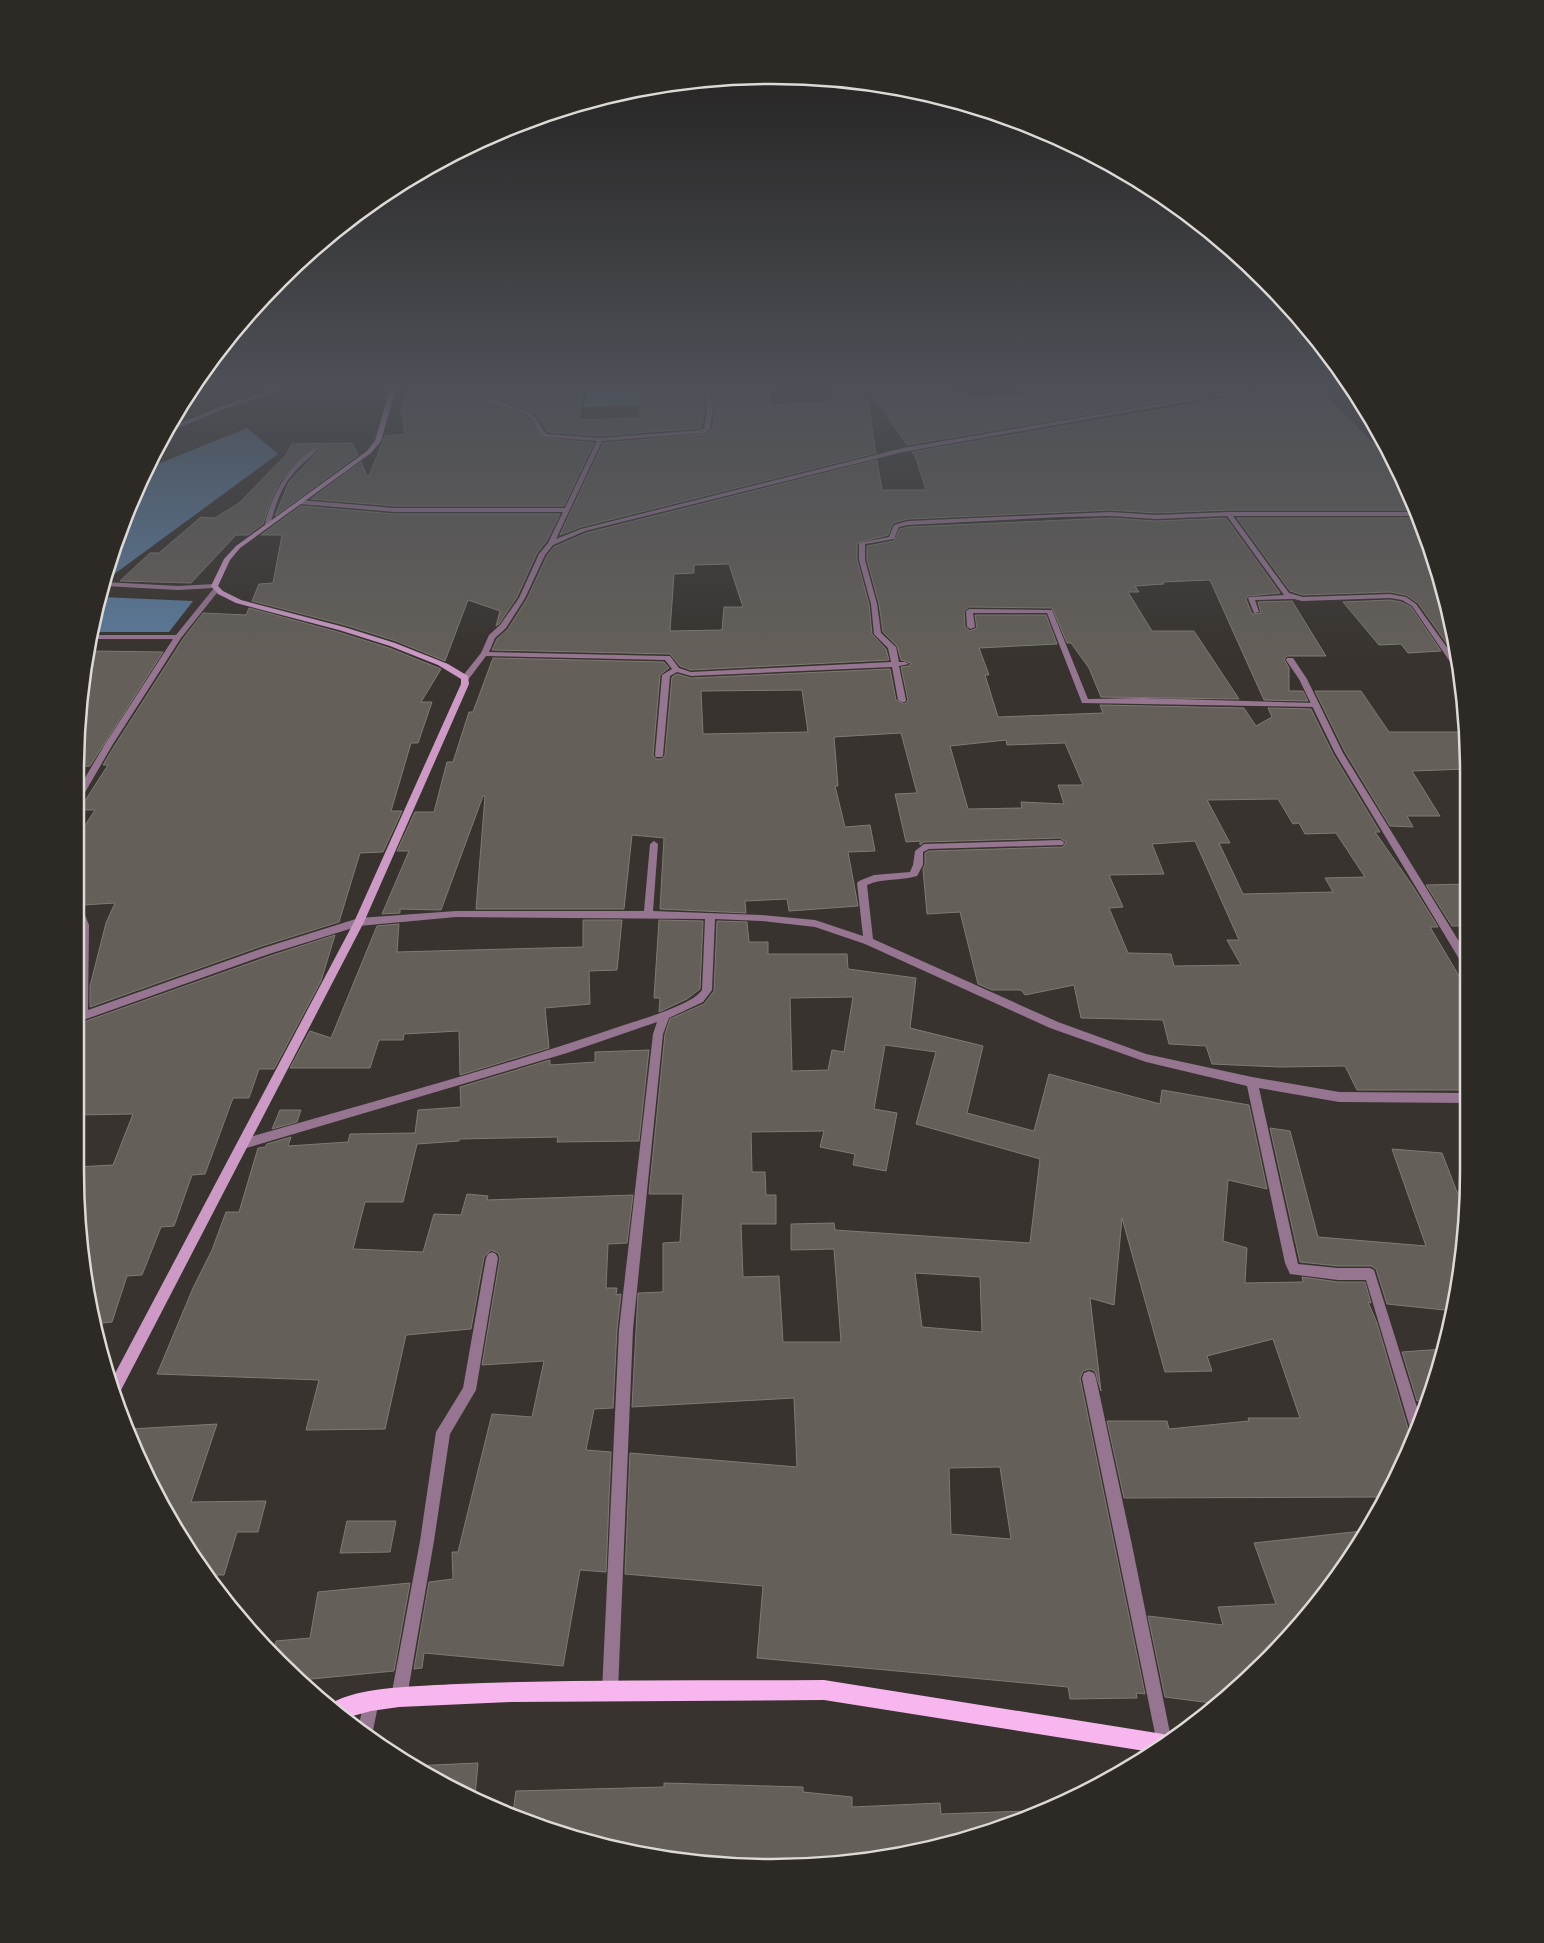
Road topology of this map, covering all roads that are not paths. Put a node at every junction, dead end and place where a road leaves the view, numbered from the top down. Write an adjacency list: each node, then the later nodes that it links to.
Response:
1 (287, 476): 9 (street)
2 (336, 476): 5 (main road)
3 (584, 476): 6 (street)
4 (800, 476): 10 (street)
5 (300, 502): 6 (street); 9 (main road)
6 (568, 510): 10 (street)
7 (1229, 514): 8 (street); 13 (street); 21 (street)
8 (1410, 514)
9 (267, 525): 12 (main road)
10 (551, 544): 18 (street)
11 (110, 584): 12 (street)
12 (215, 587): 17 (street); 23 (main road)
13 (1292, 597): 14 (street); 19 (street)
14 (1256, 612)
15 (971, 627): 25 (street)
16 (97, 637): 17 (street)
17 (178, 637): 27 (street)
18 (484, 654): 22 (street); 23 (street)
19 (1450, 656)
20 (1290, 660): 25 (street)
21 (901, 665): 22 (street); 24 (street)
22 (676, 670): 26 (street)
23 (465, 678): 32 (main road)
24 (902, 700)
25 (1316, 705): 34 (street)
26 (659, 755)
27 (84, 787)
28 (1060, 843): 33 (street)
29 (654, 844): 30 (street)
30 (648, 916): 31 (street); 32 (street)
31 (710, 916): 33 (street); 35 (street)
32 (359, 922): 36 (street); 39 (main road)
33 (868, 940): 37 (street)
34 (1460, 951)
35 (665, 1015): 39 (street); 44 (street)
36 (84, 1016)
37 (1252, 1082): 38 (street); 43 (street)
38 (1460, 1098)
39 (243, 1144): 42 (main road)
40 (492, 1258): 45 (street)
41 (1089, 1378): 49 (street)
42 (117, 1383)
43 (1414, 1418)
44 (610, 1691): 45 (main road); 50 (main road)
45 (399, 1697): 46 (main road)
46 (372, 1701): 47 (main road); 48 (street)
47 (343, 1709)
48 (367, 1727)
49 (1163, 1737)
50 (1155, 1743)

